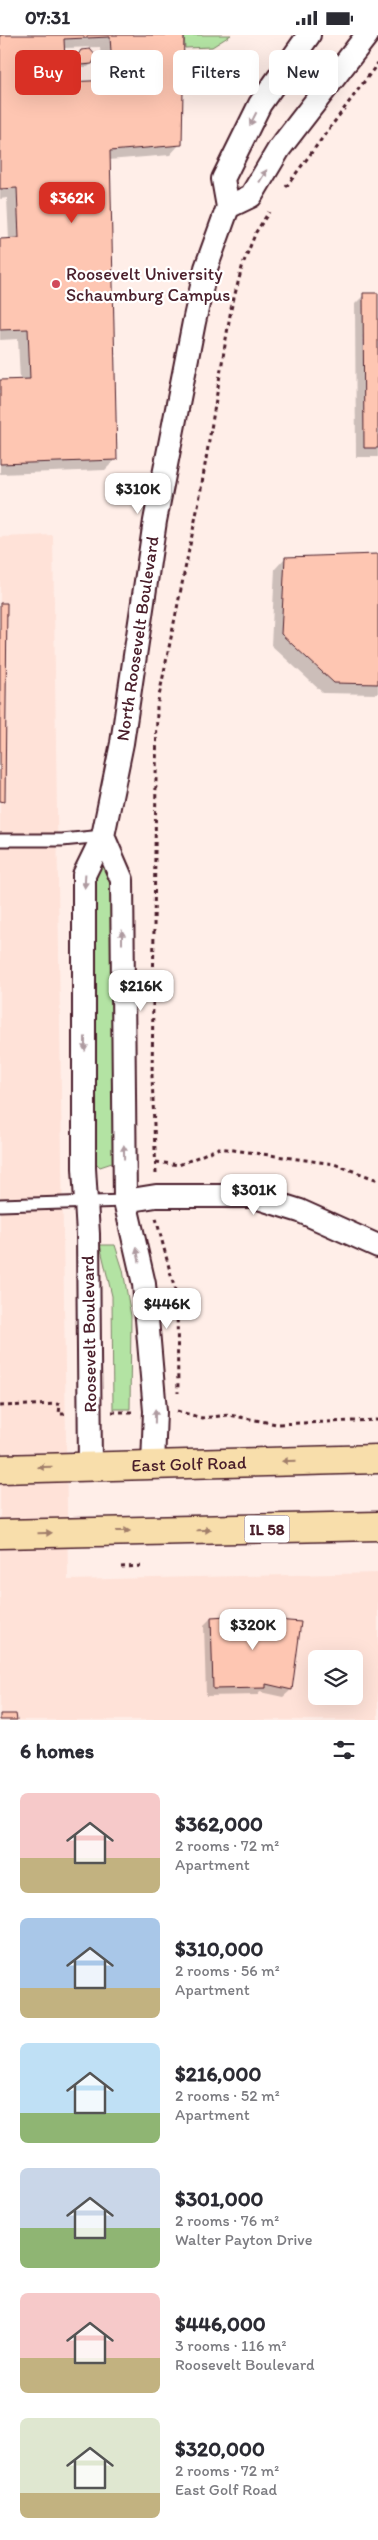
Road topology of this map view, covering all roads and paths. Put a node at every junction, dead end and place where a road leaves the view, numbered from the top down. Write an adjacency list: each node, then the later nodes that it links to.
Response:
1 (309, 35): 5 (street, North Roosevelt Boulevard, one-way to 5)
2 (367, 35): 5 (street, one-way to 2)
3 (378, 63): 4 (path)
4 (282, 193)
5 (228, 207): 7 (street, North Roosevelt Boulevard)
6 (272, 208): 9 (path)
7 (102, 836): 8 (lane); 10 (street, one-way to 7); 11 (street, North Roosevelt Boulevard, one-way to 11)
8 (0, 841)
9 (378, 1180)
10 (125, 1201): 11 (lane); 13 (street); 21 (street, one-way to 10)
11 (86, 1203): 12 (lane); 22 (street, Roosevelt Boulevard)
12 (0, 1205)
13 (378, 1246)
14 (0, 1406): 18 (path)
15 (176, 1410): 19 (path)
16 (111, 1412): 17 (path)
17 (129, 1412)
18 (68, 1413)
19 (378, 1420)
20 (378, 1459): 21 (main road, East Golf Road, one-way to 21)
21 (153, 1465): 22 (main road, East Golf Road)
22 (90, 1466): 23 (main road, East Golf Road, one-way to 23)
23 (0, 1469)
24 (378, 1526): 25 (main road, IL 58, one-way to 24)
25 (0, 1534)
26 (145, 1566): 27 (path)
27 (121, 1567)

